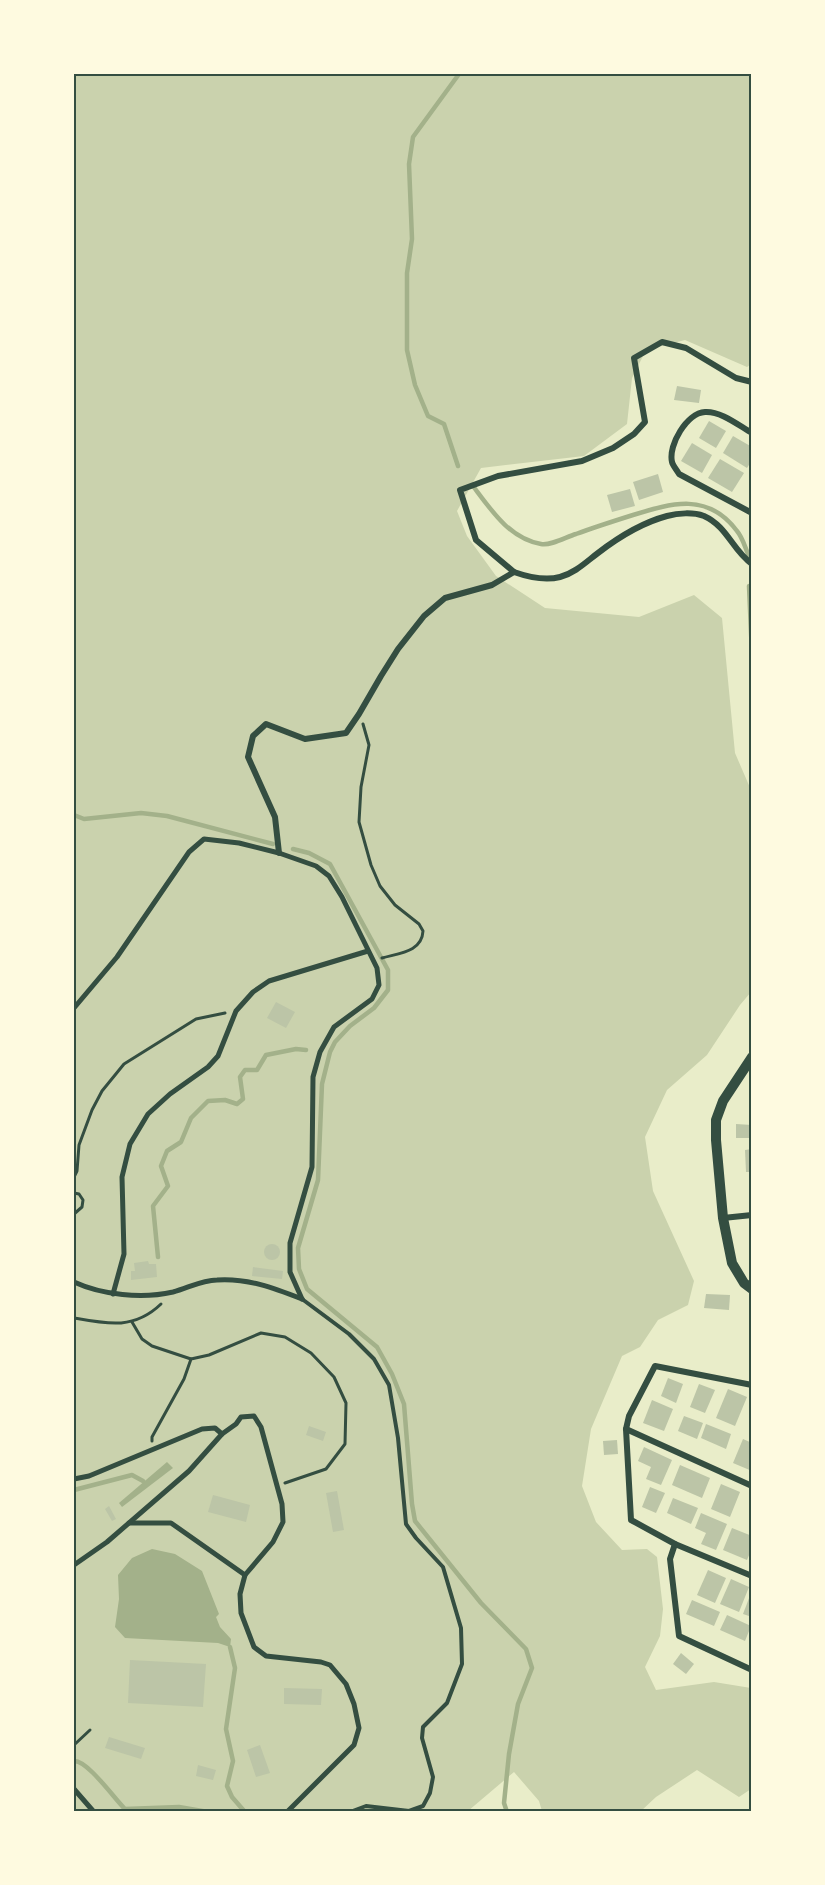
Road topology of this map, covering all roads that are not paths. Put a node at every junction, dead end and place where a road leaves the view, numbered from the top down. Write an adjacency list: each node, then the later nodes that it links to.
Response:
1 (752, 382): 5 (street)
2 (752, 433): 3 (street)
3 (752, 513)
4 (752, 564): 5 (street)
5 (514, 572): 6 (street)
6 (279, 853): 7 (street); 8 (street)
7 (368, 951): 14 (street); 15 (street)
8 (74, 1008)
9 (752, 1057): 11 (street)
10 (752, 1215): 11 (street)
11 (723, 1218): 13 (street)
12 (74, 1282): 14 (street)
13 (752, 1289)
14 (113, 1294): 15 (street)
15 (302, 1299): 30 (lane)
16 (752, 1385): 17 (street)
17 (626, 1429): 20 (street); 22 (street)
18 (222, 1434): 19 (street); 21 (street); 24 (street)
19 (74, 1479)
20 (752, 1486)
21 (129, 1523): 23 (street); 24 (street)
22 (675, 1544): 25 (street); 26 (street)
23 (74, 1565)
24 (245, 1575): 29 (street)
25 (752, 1576)
26 (752, 1670)
27 (74, 1789): 28 (street)
28 (94, 1812)
29 (287, 1812)
30 (350, 1812)

